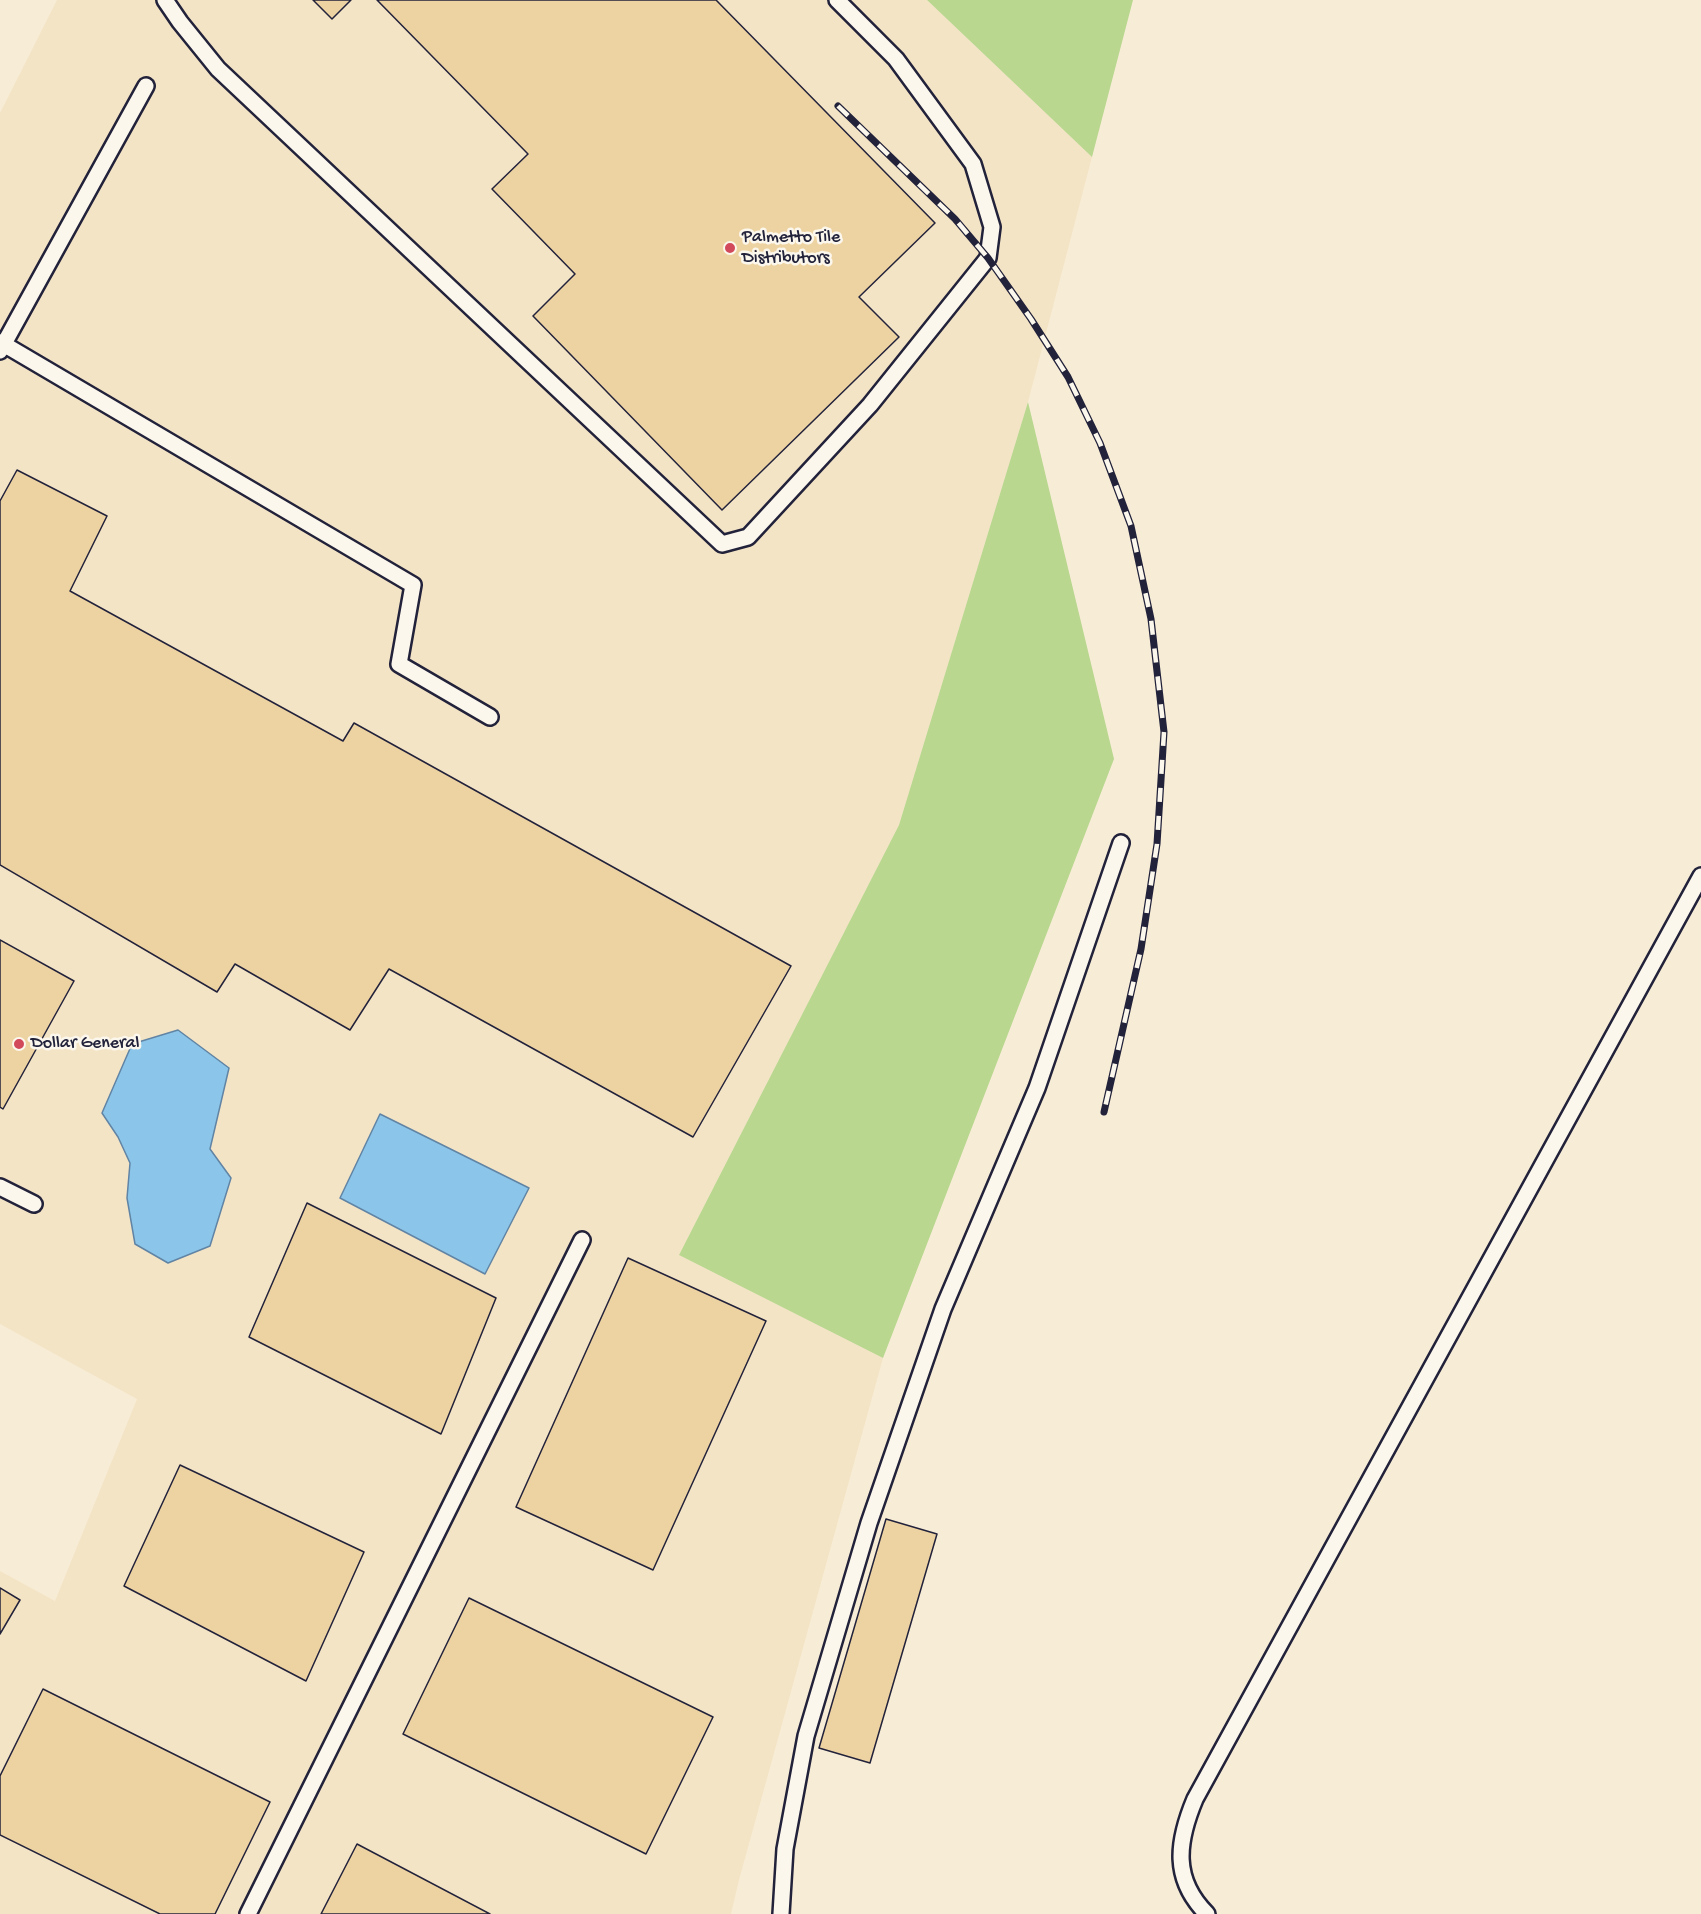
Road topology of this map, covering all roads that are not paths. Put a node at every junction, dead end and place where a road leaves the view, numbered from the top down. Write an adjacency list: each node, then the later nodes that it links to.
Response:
1 (165, 0): 2 (lane)
2 (837, 0)
3 (146, 86): 4 (lane)
4 (1, 346): 5 (lane)
5 (490, 717)
6 (1120, 843): 12 (lane)
7 (1701, 876): 13 (lane)
8 (0, 1187): 9 (lane)
9 (34, 1204)
10 (582, 1240): 11 (lane)
11 (248, 1914)
12 (781, 1914)
13 (1207, 1914)

